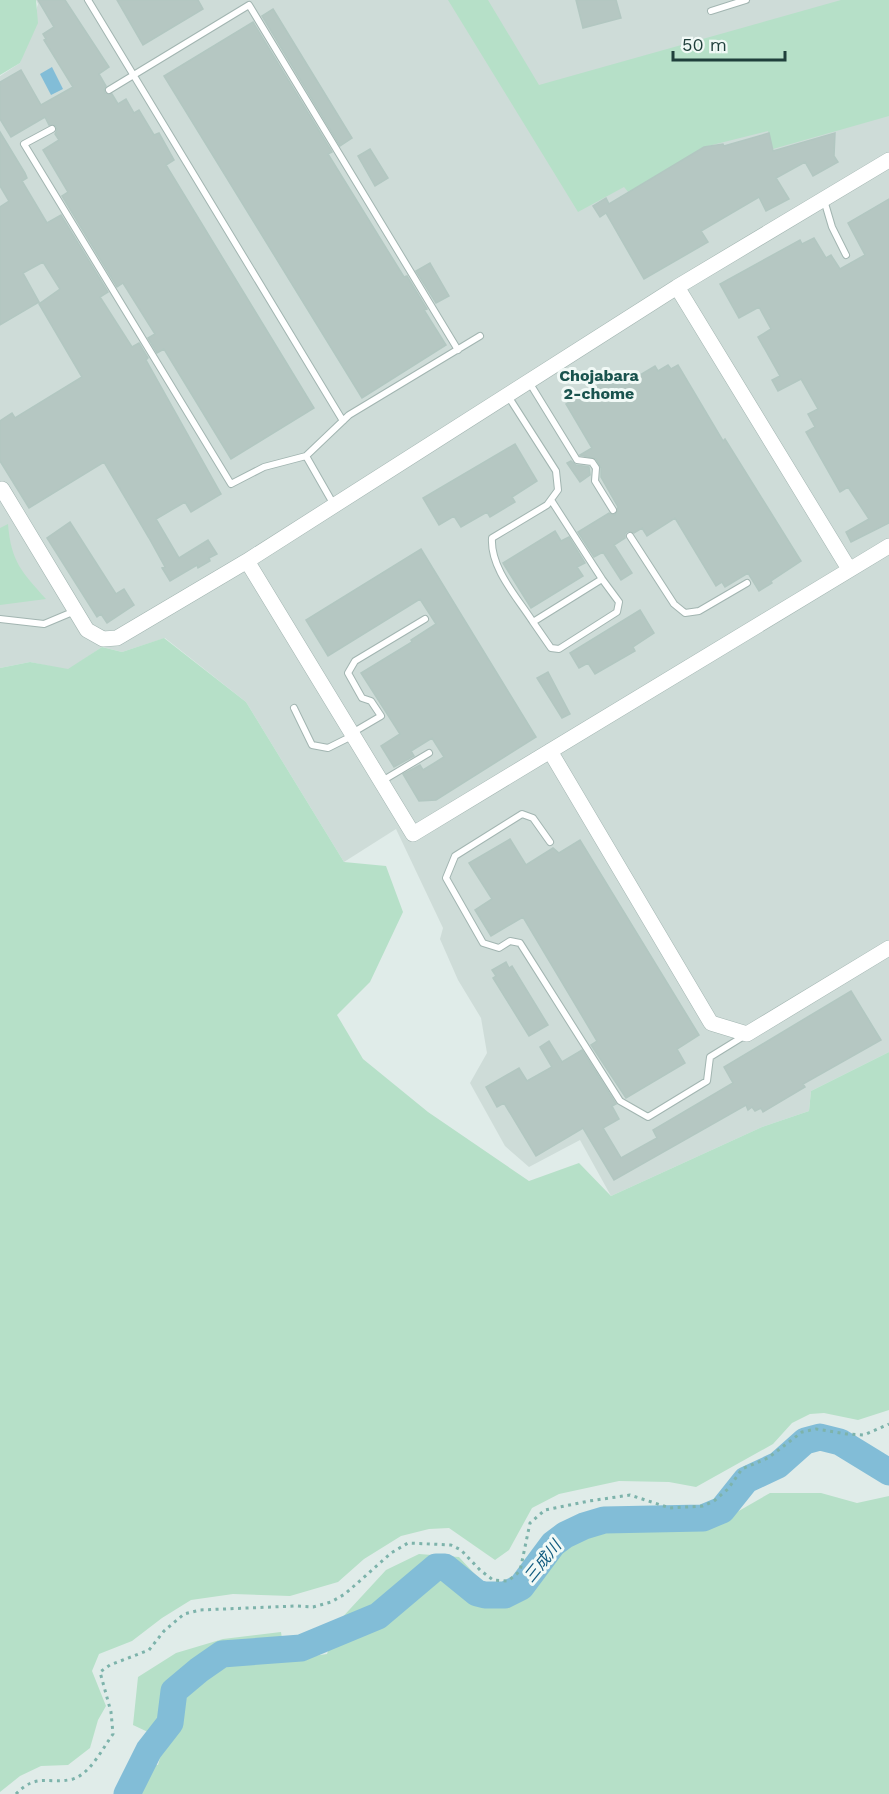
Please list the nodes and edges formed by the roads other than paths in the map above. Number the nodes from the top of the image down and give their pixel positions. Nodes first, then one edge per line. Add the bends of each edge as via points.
1 (88, 0) edge
2 (746, 0) edge
3 (711, 11) dead end
4 (134, 75) junction
5 (109, 90) dead end
6 (52, 129) dead end
7 (889, 160) edge
8 (824, 199) junction
9 (846, 255) dead end
10 (677, 287) junction
11 (480, 336) dead end
12 (458, 350) junction
13 (529, 381) junction
14 (507, 395) junction
15 (343, 421) junction
16 (306, 456) junction
17 (2, 489) dead end
18 (551, 500) junction
19 (334, 505) junction
20 (613, 510) dead end
21 (630, 536) dead end
22 (888, 549) edge
23 (247, 561) junction
24 (849, 569) junction
25 (602, 579) junction
26 (747, 583) dead end
27 (76, 610) junction
28 (0, 619) edge
29 (424, 619) dead end
30 (533, 622) junction
31 (294, 708) dead end
32 (352, 734) junction
33 (550, 750) junction
34 (429, 753) dead end
35 (381, 782) junction
36 (550, 842) dead end
37 (889, 948) edge
38 (747, 1034) junction

1 - 4 lane
2 - 3 lane
4 - 5 lane
4 - 12 lane via 249,5
4 - 15 lane
6 - 16 lane via 24,144 231,484 264,467
7 - 8 street
8 - 9 lane
8 - 10 street
10 - 13 street
10 - 24 street
11 - 12 lane
12 - 15 lane
13 - 14 street
13 - 20 lane via 577,460 592,462 596,468 595,481
14 - 18 lane via 556,471 558,490
14 - 19 street
15 - 16 lane
16 - 19 lane
17 - 27 street
18 - 25 lane
18 - 30 lane via 492,538 497,566
19 - 23 street
21 - 26 lane via 674,604 685,613 699,611
22 - 24 street
23 - 27 street via 117,638 103,639 87,630
23 - 32 street
24 - 33 street
25 - 30 lane
25 - 30 lane via 619,602 617,612 559,649 551,648
27 - 28 lane via 44,624
29 - 32 lane via 355,661 348,673 362,698 371,701 381,716
31 - 32 lane via 312,745 328,748
32 - 35 street
33 - 35 street via 413,834
33 - 38 street via 711,1023
34 - 35 lane
36 - 38 lane via 533,818 522,814 454,856 446,878 483,943 499,948 510,941 520,943 620,1101 648,1117 707,1081 710,1057
37 - 38 street

